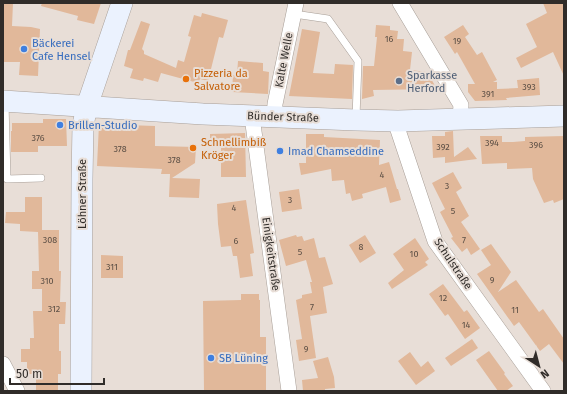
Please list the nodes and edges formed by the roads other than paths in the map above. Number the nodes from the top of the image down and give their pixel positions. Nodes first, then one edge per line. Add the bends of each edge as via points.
1 (122, 3) edge
2 (400, 3) edge
3 (294, 9) edge
4 (4, 101) edge
5 (87, 106) junction
6 (253, 116) junction
7 (564, 116) edge
8 (274, 117) junction
9 (460, 119) junction
10 (356, 120) junction
11 (398, 121) junction
12 (41, 178) dead end
13 (3, 364) edge
14 (17, 391) edge
15 (81, 391) edge
16 (290, 391) edge
17 (543, 391) edge

1 - 5 main road, Löhner Straße
2 - 9 street via 461,105
3 - 8 street, Kalte Welle
3 - 10 lane via 328,19 358,61
4 - 5 main road, Bünder Straße
4 - 12 lane via 6,179
5 - 6 main road, Bünder Straße
5 - 15 main road, Löhner Straße via 83,129
6 - 8 main road, Bünder Straße
6 - 16 street, Einigkeitstraße
7 - 9 main road, Bünder Straße
8 - 10 main road, Bünder Straße
9 - 11 main road, Bünder Straße
10 - 11 main road, Bünder Straße
11 - 17 street, Schulstraße via 398,130 435,241
13 - 14 street

